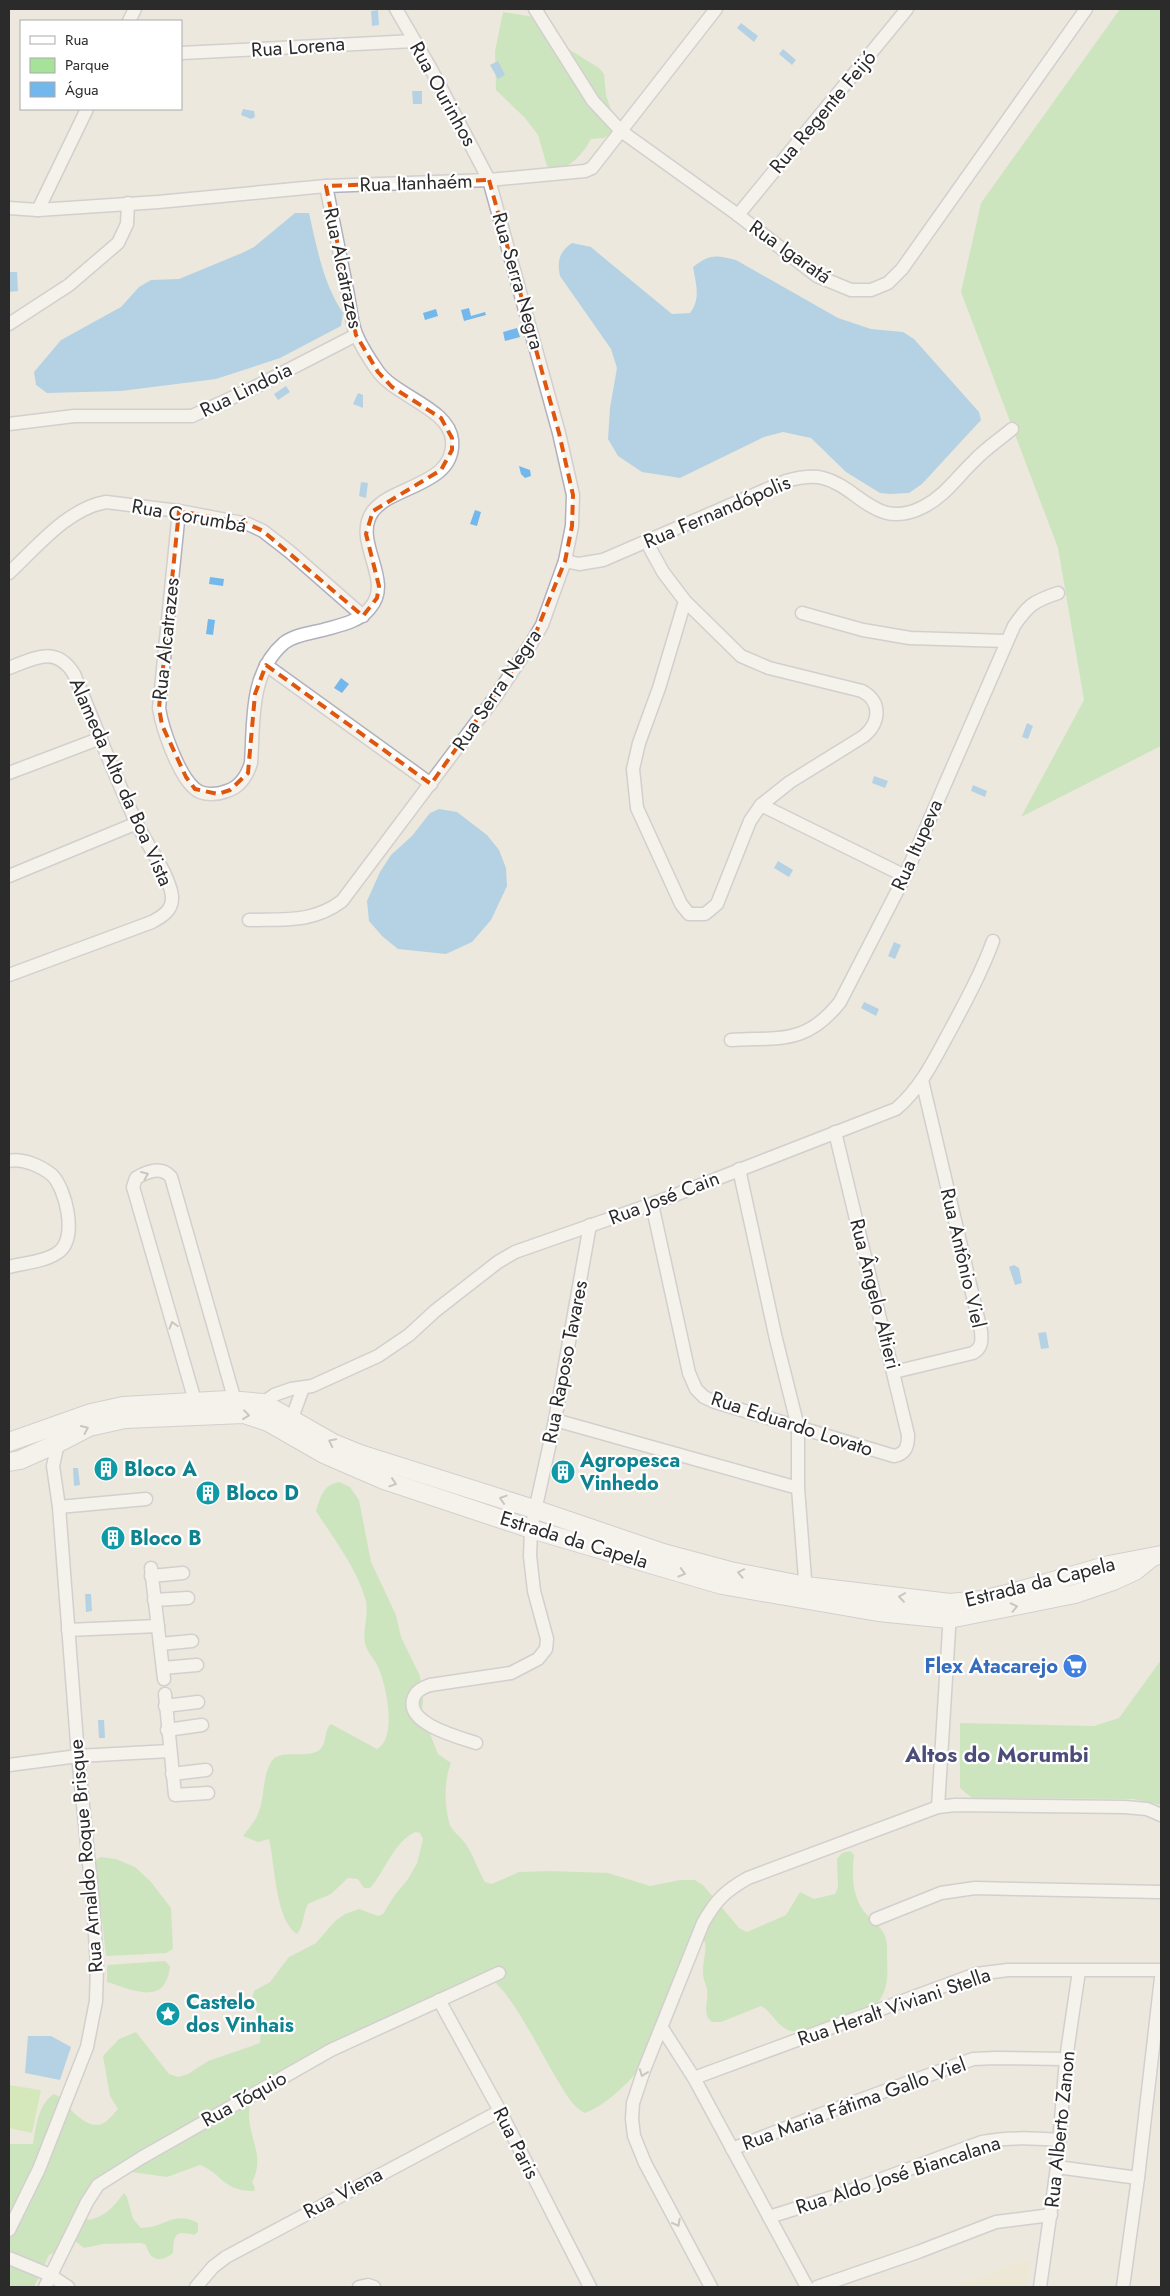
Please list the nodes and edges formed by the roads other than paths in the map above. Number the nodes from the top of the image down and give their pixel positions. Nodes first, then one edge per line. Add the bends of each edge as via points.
1 (396, 9) edge
2 (716, 9) edge
3 (907, 9) edge
4 (1086, 9) edge
5 (538, 10) edge
6 (414, 41) junction
7 (182, 53) edge
8 (87, 110) edge
9 (621, 131) junction
10 (489, 180) junction
11 (326, 186) junction
12 (128, 203) junction
13 (9, 208) edge
14 (38, 210) junction
15 (738, 215) junction
16 (9, 324) edge
17 (356, 335) junction
18 (9, 424) edge
19 (1012, 429) dead end
20 (179, 511) junction
21 (646, 541) junction
22 (565, 561) junction
23 (9, 573) edge
24 (1058, 593) dead end
25 (685, 601) junction
26 (802, 613) dead end
27 (363, 616) junction
28 (1006, 642) junction
29 (266, 665) junction
30 (9, 668) edge
31 (101, 738) junction
32 (9, 773) edge
33 (431, 784) junction
34 (761, 805) junction
35 (137, 823) junction
36 (9, 876) edge
37 (904, 876) junction
38 (249, 920) dead end
39 (993, 941) dead end
40 (9, 975) edge
41 (731, 1040) dead end
42 (922, 1080) junction
43 (835, 1132) junction
44 (9, 1161) edge
45 (739, 1169) junction
46 (652, 1204) junction
47 (590, 1225) junction
48 (9, 1267) edge
49 (894, 1372) junction
50 (303, 1388) junction
51 (288, 1390) junction
52 (195, 1401) junction
53 (235, 1401) junction
54 (263, 1403) junction
55 (289, 1416) junction
56 (555, 1420) junction
57 (798, 1427) junction
58 (31, 1435) junction
59 (55, 1435) junction
60 (9, 1442) edge
61 (37, 1452) junction
62 (901, 1454) joint
63 (9, 1462) edge
64 (52, 1466) junction
65 (798, 1488) junction
66 (146, 1499) dead end
67 (59, 1507) junction
68 (537, 1510) junction
69 (532, 1529) junction
70 (1156, 1557) edge
71 (183, 1573) dead end
72 (806, 1592) junction
73 (188, 1598) dead end
74 (154, 1600) junction
75 (950, 1611) junction
76 (158, 1626) junction
77 (68, 1630) junction
78 (192, 1641) dead end
79 (160, 1644) junction
80 (197, 1665) dead end
81 (198, 1702) dead end
82 (202, 1725) dead end
83 (167, 1730) junction
84 (476, 1743) dead end
85 (170, 1751) junction
86 (78, 1756) junction
87 (9, 1765) edge
88 (206, 1770) dead end
89 (172, 1774) junction
90 (208, 1793) dead end
91 (938, 1807) junction
92 (1161, 1815) edge
93 (1161, 1892) edge
94 (876, 1919) dead end
95 (1161, 1970) edge
96 (1079, 1971) junction
97 (499, 1973) dead end
98 (1161, 1978) edge
99 (439, 2000) junction
100 (662, 2028) junction
101 (1066, 2059) junction
102 (694, 2078) junction
103 (500, 2111) junction
104 (1059, 2140) junction
105 (732, 2149) junction
106 (1057, 2167) junction
107 (1138, 2178) junction
108 (1051, 2215) junction
109 (769, 2217) junction
110 (9, 2230) edge
111 (9, 2258) edge
112 (50, 2275) junction
113 (45, 2287) edge
114 (68, 2287) edge
115 (196, 2287) edge
116 (359, 2287) edge
117 (374, 2287) edge
118 (590, 2287) edge
119 (711, 2287) edge
120 (807, 2287) edge
121 (817, 2287) edge
122 (1040, 2287) edge
123 (1123, 2287) edge

1 - 6 street, Rua Ourinhos
2 - 9 street, Rua Itanhaém
3 - 15 street, Rua Regente Feijó
4 - 15 street, Rua Igaratá via 902,269 888,283 871,290 851,290 834,284 817,276
5 - 9 street, Rua Igaratá via 593,101
6 - 7 street, Rua Lorena
6 - 10 street, Rua Ourinhos
8 - 14 street
9 - 10 street, Rua Itanhaém via 592,168 586,171
9 - 15 street, Rua Igaratá
10 - 11 street, Rua Itanhaém
10 - 22 street, Rua Serra Negra via 540,359 573,495 572,526
11 - 12 street, Rua Itanhaém
11 - 17 street, Rua Alcatrazes
12 - 14 street, Rua Itanhaém
12 - 16 street via 127,224 118,243 69,285
13 - 14 street, Rua Itanhaém
17 - 18 street, Rua Lindoia via 192,416 74,416
17 - 27 street, Rua Alcatrazes via 378,372 392,387 441,418 452,438 452,450 441,470 373,511 366,534 379,586 377,598
19 - 21 street, Rua Fernandópolis via 974,460 942,496 907,513 870,507 841,486 823,478 802,477
20 - 23 street, Rua Corumbá via 106,502 94,504 78,511
20 - 27 street, Rua Corumbá via 248,524 263,531
20 - 29 street, Rua Alcatrazes via 159,708 162,725 195,790 218,794 230,790 248,773 255,694
21 - 22 street, Rua Fernandópolis via 603,560 579,564
21 - 25 street via 663,572
22 - 33 street, Rua Serra Negra via 532,642
24 - 28 street, Rua Itupeva via 1036,600 1026,608
25 - 34 street via 741,656 769,668 862,691 875,702 877,713 872,730 790,782
25 - 34 street via 633,769 637,808 673,888 689,914 705,914 717,904 750,821
26 - 28 street via 863,630 910,638
27 - 29 street, Rua Alcatrazes via 298,636 285,643
28 - 37 street, Rua Itupeva
29 - 33 street
30 - 31 street, Alameda Alto da Boa Vista via 43,656 56,656 63,660 74,674
31 - 32 street
31 - 35 street, Alameda Alto da Boa Vista
33 - 38 street, Rua Serra Negra via 342,901 328,912 312,918
34 - 37 street
35 - 36 street
35 - 40 street, Alameda Alto da Boa Vista via 168,882 172,905 168,911 152,922
37 - 41 street, Rua Itupeva via 840,1002 827,1018 813,1029 792,1037
39 - 42 street, Rua José Cain via 984,966
42 - 43 street, Rua José Cain via 896,1109
42 - 49 street, Rua Antônio Viel via 982,1343 973,1353
43 - 45 street, Rua José Cain
43 - 49 street, Rua Ângelo Altieri
44 - 48 street via 27,1162 52,1176 64,1199 70,1227 68,1241 57,1253
45 - 46 street, Rua José Cain
45 - 57 street
46 - 47 street, Rua José Cain
46 - 57 street, Rua Eduardo Lovato via 676,1320 689,1374 696,1389 715,1402
47 - 50 street, Rua José Cain via 515,1252 491,1267 409,1335 378,1356
47 - 56 street, Rua Raposo Tavares
49 - 62 street, Rua Ângelo Altieri via 908,1434 908,1444
50 - 51 street, Rua José Cain
50 - 55 street
51 - 54 street, Rua José Cain
51 - 55 street via 291,1397
52 - 53 main road, Estrada da Capela
52 -> 53 street via 133,1187 136,1178 158,1170 172,1178
52 - 59 main road, Estrada da Capela via 123,1406 91,1413
53 - 54 main road, Estrada da Capela
54 - 55 main road, Estrada da Capela
59 -> 55 main road, Estrada da Capela via 125,1419 156,1416
68 -> 55 main road, Estrada da Capela via 360,1454 333,1443
55 -> 69 main road, Estrada da Capela via 324,1454 384,1480
56 - 65 street
56 - 68 street, Rua Raposo Tavares
57 - 62 street, Rua Eduardo Lovato via 894,1456
57 - 65 street
58 - 59 main road, Estrada da Capela
58 - 60 main road, Estrada da Capela
58 - 61 street
59 - 61 main road, Estrada da Capela
59 - 64 street, Rua Arnaldo Roque Brisque
61 - 63 main road, Estrada da Capela
61 - 64 street
64 - 67 street, Rua Arnaldo Roque Brisque
65 - 72 street
66 - 67 street
67 - 77 street, Rua Arnaldo Roque Brisque
68 - 69 street, Rua Raposo Tavares
72 -> 68 main road, Estrada da Capela via 662,1553
69 -> 72 main road, Estrada da Capela via 722,1585
69 - 84 street, Rua Raposo Tavares via 530,1556 534,1591 548,1639 546,1649 538,1659 511,1674 430,1685 414,1696 413,1712 425,1723
70 - 75 main road, Estrada da Capela via 1132,1559
71 - 74 street via 151,1572
72 - 75 main road, Estrada da Capela
73 - 74 street
74 - 76 street
75 - 91 street
76 - 77 street
76 - 79 street
77 - 86 street, Rua Arnaldo Roque Brisque
78 - 79 street
79 - 80 street via 163,1673
81 - 83 street via 165,1700
82 - 83 street
83 - 85 street
85 - 86 street
85 - 89 street
86 - 87 street
86 - 110 street, Rua Arnaldo Roque Brisque via 98,1966 96,2001 87,2046 39,2169
88 - 89 street
89 - 90 street via 175,1795
91 - 92 street via 1125,1807 1147,1809
91 - 100 street via 729,1888 715,1902 703,1923
93 - 94 street via 952,1890
95 - 96 street, Rua Heralt Viviani Stella
96 - 101 street, Rua Alberto Zanon
96 - 102 street, Rua Heralt Viviani Stella via 1008,1970 976,1974
97 - 99 street, Rua Tóquio
98 - 107 street
99 - 103 street, Rua Paris
99 - 112 street, Rua Tóquio via 331,2050 141,2158 98,2186
100 - 102 street
100 -> 119 street via 633,2103 634,2136
101 - 104 street, Rua Alberto Zanon
101 - 105 street, Rua Maria Fátima Gallo Viel via 973,2059
102 - 105 street
103 - 115 street, Rua Viena via 226,2257 213,2266
103 - 118 street, Rua Paris
104 - 106 street, Rua Alberto Zanon
104 - 109 street, Rua Aldo José Biancalana via 1026,2137 982,2142
105 - 109 street
106 - 107 street
106 - 108 street, Rua Alberto Zanon
107 - 123 street
108 - 121 street via 996,2222
108 - 122 street, Rua Alberto Zanon
109 - 120 street
111 - 112 street
112 - 113 street, Rua Tóquio
112 - 114 street
116 - 117 street

